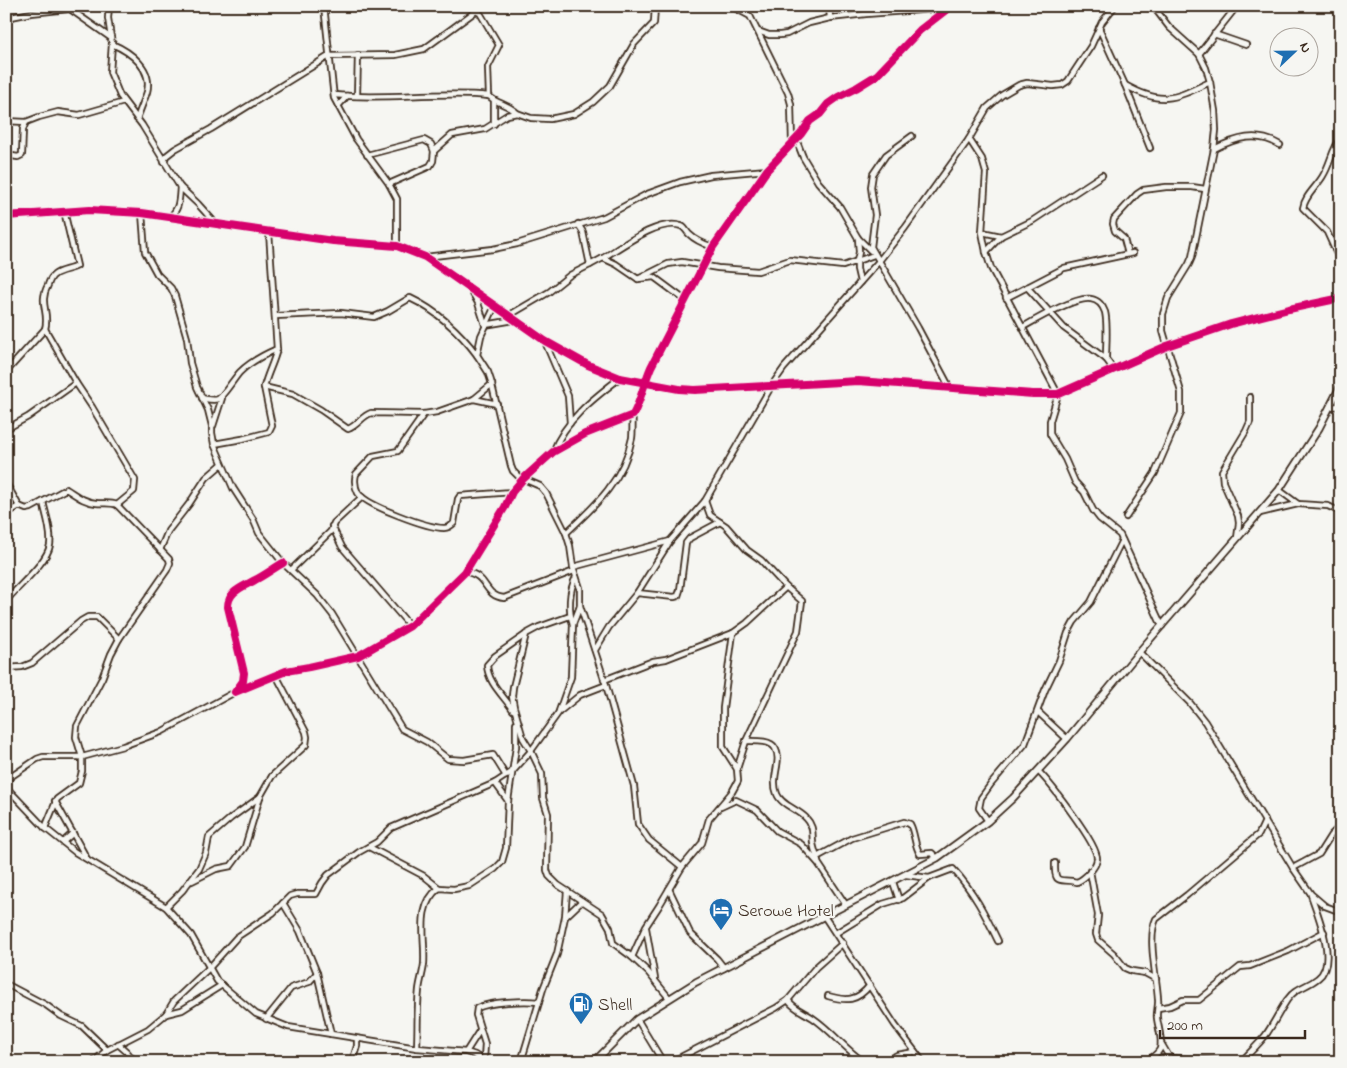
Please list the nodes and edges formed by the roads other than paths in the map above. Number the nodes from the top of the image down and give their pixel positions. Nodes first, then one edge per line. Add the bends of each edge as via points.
1 (104, 6) edge
2 (324, 6) edge
3 (656, 6) edge
4 (731, 6) edge
5 (829, 6) edge
6 (1115, 6) edge
7 (1153, 6) edge
8 (1237, 6) edge
9 (68, 7) edge
10 (949, 7) edge
11 (108, 9) edge
12 (6, 18) edge
13 (830, 18) junction
14 (1098, 28) junction
15 (758, 31) junction
16 (1214, 34) junction
17 (112, 41) junction
18 (1246, 45) dead end
19 (1199, 54) junction
20 (358, 55) junction
21 (330, 56) junction
22 (1210, 82) junction
23 (1126, 85) junction
24 (334, 95) junction
25 (347, 96) junction
26 (357, 96) junction
27 (489, 96) junction
28 (494, 101) junction
29 (124, 102) junction
30 (338, 106) junction
31 (517, 113) junction
32 (137, 118) junction
33 (6, 121) edge
34 (26, 122) junction
35 (494, 124) junction
36 (912, 136) dead end
37 (1341, 138) edge
38 (796, 139) junction
39 (969, 139) junction
40 (792, 144) junction
41 (1280, 145) dead end
42 (1150, 148) dead end
43 (1214, 149) junction
44 (434, 151) junction
45 (6, 155) edge
46 (367, 155) junction
47 (164, 162) junction
48 (767, 170) junction
49 (1102, 175) dead end
50 (388, 184) junction
51 (180, 187) junction
52 (1205, 189) junction
53 (64, 211) junction
54 (142, 214) junction
55 (6, 216) edge
56 (169, 216) junction
57 (216, 224) junction
58 (578, 224) junction
59 (269, 232) junction
60 (982, 232) junction
61 (1001, 236) junction
62 (858, 238) junction
63 (396, 246) junction
64 (713, 247) junction
65 (986, 252) junction
66 (873, 254) junction
67 (426, 256) junction
68 (603, 258) junction
69 (857, 261) junction
70 (879, 261) junction
71 (1341, 263) edge
72 (590, 265) junction
73 (702, 266) junction
74 (638, 279) junction
75 (860, 282) junction
76 (1027, 288) junction
77 (472, 290) junction
78 (1006, 298) junction
79 (1341, 298) edge
80 (685, 300) junction
81 (495, 306) junction
82 (1049, 313) junction
83 (274, 316) junction
84 (508, 316) junction
85 (514, 320) junction
86 (485, 325) junction
87 (1023, 326) junction
88 (45, 329) junction
89 (545, 341) junction
90 (1167, 346) junction
91 (277, 349) junction
92 (477, 354) junction
93 (1106, 359) junction
94 (1114, 370) junction
95 (6, 372) edge
96 (620, 378) junction
97 (644, 382) junction
98 (76, 383) junction
99 (492, 384) junction
100 (772, 385) junction
101 (1341, 385) edge
102 (264, 387) junction
103 (950, 388) junction
104 (1058, 394) junction
105 (222, 396) junction
106 (1250, 397) dead end
107 (202, 398) junction
108 (474, 399) junction
109 (497, 404) junction
110 (1341, 406) edge
111 (1330, 407) junction
112 (424, 414) junction
113 (632, 415) junction
114 (570, 423) junction
115 (212, 426) junction
116 (6, 429) edge
117 (214, 444) junction
118 (553, 452) junction
119 (222, 464) junction
120 (523, 479) junction
121 (6, 483) edge
122 (1279, 490) junction
123 (512, 492) junction
124 (362, 497) junction
125 (705, 501) junction
126 (43, 502) junction
127 (1298, 504) junction
128 (117, 505) junction
129 (19, 506) junction
130 (1341, 512) edge
131 (1260, 513) junction
132 (6, 514) edge
133 (1126, 517) dead end
134 (720, 522) junction
135 (332, 526) junction
136 (566, 533) junction
137 (1237, 538) junction
138 (1122, 540) junction
139 (670, 541) junction
140 (160, 550) junction
141 (283, 562) junction
142 (573, 569) junction
143 (291, 570) junction
144 (465, 572) junction
145 (576, 577) junction
146 (786, 586) junction
147 (636, 593) junction
148 (6, 601) edge
149 (580, 606) junction
150 (570, 616) junction
151 (573, 624) junction
152 (410, 626) junction
153 (1162, 627) junction
154 (733, 633) junction
155 (526, 634) junction
156 (119, 639) junction
157 (594, 650) junction
158 (1139, 652) junction
159 (358, 656) junction
160 (6, 668) edge
161 (276, 675) junction
162 (605, 683) junction
163 (235, 692) junction
164 (559, 712) junction
165 (1038, 712) junction
166 (515, 713) junction
167 (517, 719) junction
168 (1067, 739) junction
169 (746, 741) junction
170 (531, 751) junction
171 (82, 757) junction
172 (737, 769) junction
173 (513, 771) junction
174 (1038, 771) junction
175 (506, 776) junction
176 (6, 780) edge
177 (495, 783) junction
178 (735, 786) junction
179 (6, 787) edge
180 (260, 797) junction
181 (736, 800) junction
182 (55, 801) junction
183 (508, 801) junction
184 (720, 807) junction
185 (988, 821) junction
186 (1265, 821) junction
187 (1341, 825) edge
188 (45, 828) junction
189 (74, 833) junction
190 (63, 842) junction
191 (369, 847) junction
192 (817, 857) junction
193 (86, 858) junction
194 (937, 858) junction
195 (1055, 862) dead end
196 (818, 863) junction
197 (682, 867) junction
198 (1293, 868) junction
199 (1090, 871) junction
200 (906, 875) junction
201 (929, 878) junction
202 (190, 882) junction
203 (893, 882) junction
204 (440, 888) junction
205 (669, 889) junction
206 (567, 891) junction
207 (1311, 894) junction
208 (900, 900) junction
209 (582, 901) junction
210 (283, 903) junction
211 (846, 905) junction
212 (166, 907) junction
213 (1341, 912) edge
214 (824, 916) junction
215 (565, 917) junction
216 (646, 926) junction
217 (1324, 932) junction
218 (836, 933) junction
219 (998, 941) dead end
220 (843, 944) junction
221 (632, 957) junction
222 (210, 967) junction
223 (724, 968) junction
224 (317, 973) junction
225 (1156, 980) junction
226 (656, 981) junction
227 (6, 984) edge
228 (222, 985) junction
229 (870, 985) junction
230 (828, 996) dead end
231 (669, 998) junction
232 (788, 1000) junction
233 (539, 1002) junction
234 (1158, 1008) junction
235 (166, 1014) junction
236 (266, 1019) junction
237 (638, 1019) junction
238 (480, 1030) junction
239 (331, 1034) junction
240 (357, 1039) junction
241 (1161, 1043) junction
242 (118, 1044) junction
243 (417, 1048) junction
244 (107, 1050) junction
245 (466, 1052) junction
246 (915, 1052) junction
247 (485, 1060) edge
248 (1171, 1060) edge
249 (93, 1062) edge
250 (135, 1062) edge
251 (352, 1062) edge
252 (521, 1062) edge
253 (594, 1062) edge
254 (663, 1062) edge
255 (670, 1062) edge
256 (864, 1062) edge
257 (883, 1062) edge
258 (923, 1062) edge
259 (1146, 1062) edge
260 (1240, 1062) edge

1 - 11 street
2 - 21 street
3 - 31 street via 654,23 634,44 610,86 593,102 574,114 550,119
4 - 15 street via 750,16
5 - 13 street
6 - 14 street
7 - 19 street via 1169,27
8 - 16 street
9 - 12 street
9 - 17 street
10 - 13 street
10 - 38 street via 920,30 889,64 828,104
11 - 17 street
13 - 15 street via 783,35
14 - 23 street
14 - 39 street via 1091,46 1068,81 1053,86 1023,84 1010,90 987,108
15 - 40 street via 791,104
16 - 18 street
16 - 19 street
17 - 29 street via 110,72
17 - 32 street via 136,60 148,78 148,90
19 - 22 street
20 - 21 street
20 - 26 street
20 - 27 street via 395,55 424,49 472,13 480,12 500,45 488,67
21 - 24 street
21 - 47 street via 175,148
22 - 23 street via 1163,99 1153,98
22 - 43 street via 1215,112
23 - 42 street
24 - 25 street
24 - 30 street
25 - 26 street
25 - 30 street
26 - 27 street
27 - 28 street
28 - 31 street
28 - 35 street
29 - 32 street
29 - 34 street via 80,115 58,112
30 - 46 street
31 - 35 street
32 - 47 street
33 - 34 street
34 - 45 street via 22,155
35 - 44 street via 485,129 452,135
36 - 66 street via 886,154 873,174
37 - 71 street via 1324,174 1302,208 1327,232
38 - 40 street
38 - 62 street via 818,182 844,211
39 - 60 street via 982,159 986,173
39 - 70 street
40 - 48 street
41 - 43 street via 1272,140 1243,137
43 - 52 street
44 - 46 street via 424,140
44 - 50 street via 430,166
46 - 50 street
47 - 51 street
48 - 58 street via 711,175 680,182 647,194 604,217
48 - 64 street
49 - 61 street via 1032,221
50 - 63 street via 398,202
51 - 56 street via 177,210
51 - 57 street
52 - 76 street via 1166,187 1143,190 1114,219 1114,231 1124,239 1130,253 1064,268
52 - 90 street via 1189,264 1165,306 1163,331
53 - 54 street
53 - 55 street
53 - 88 street via 78,264 56,274 47,286 43,302 47,320
54 - 56 street
54 - 107 street via 145,252 154,270 175,296 187,338 190,364
56 - 57 street
57 - 59 street
58 - 67 street via 517,244
58 - 72 street via 583,232
59 - 63 street
59 - 83 street
60 - 61 street
60 - 65 street
61 - 65 street
62 - 66 street
62 - 69 street
63 - 67 street
64 - 68 street via 675,225 650,230
64 - 73 street
65 - 78 street
66 - 69 street
66 - 70 street
67 - 77 street
68 - 72 street
68 - 74 street
69 - 73 street via 843,266 790,260 758,271
69 - 75 street
70 - 75 street
70 - 103 street
72 - 84 street
73 - 74 street via 682,262 668,264
73 - 80 street
74 - 80 street via 654,276
75 - 100 street via 795,354
76 - 78 street
76 - 82 street
77 - 81 street
77 - 86 street
78 - 87 street
79 - 90 street via 1257,317
80 - 97 street
81 - 84 street
81 - 86 street
82 - 87 street
82 - 93 street
82 - 93 street via 1084,299 1096,300 1105,313
83 - 91 street
83 - 92 street via 382,315 410,298 445,322
84 - 85 street
85 - 86 street
85 - 89 street
86 - 92 street
87 - 104 street
88 - 95 street
88 - 98 street
89 - 96 street
89 - 114 street via 568,396
90 - 94 street
90 - 133 street via 1181,392 1181,413 1155,473
91 - 102 street
91 - 105 street via 241,371
92 - 99 street
93 - 94 street
94 - 104 street
96 - 97 street
96 - 114 street
97 - 100 street via 695,390
97 - 113 street via 640,402
98 - 116 street
98 - 128 street via 135,480 134,491
99 - 108 street
99 - 109 street
100 - 103 street via 858,381
100 - 125 street
101 - 111 main road
102 - 112 street via 293,394 345,429 371,413
102 - 117 street via 272,426 269,432
103 - 104 street
104 - 138 street via 1050,421 1050,434 1093,510
105 - 107 street via 213,400
105 - 115 street
106 - 137 street via 1250,422 1222,471 1238,516
107 - 115 street
108 - 109 street
108 - 112 street
109 - 120 street via 513,471
110 - 111 street
111 - 122 main road
112 - 124 street via 398,451 373,456 356,474 355,486
113 - 118 street via 585,434
113 - 136 street via 632,438 617,478 597,504
114 - 118 street
115 - 117 street
117 - 119 street
118 - 120 street
119 - 140 street via 206,478 168,531
119 - 141 street via 259,533
120 - 123 street
120 - 136 street via 540,486 546,493
121 - 129 street
122 - 127 street
122 - 131 main road
123 - 124 street via 460,496 454,523 443,528 386,510
123 - 144 street
124 - 135 street
125 - 134 street via 710,514
125 - 139 street
126 - 128 street via 66,488 81,499
126 - 129 street via 26,509
126 - 148 street via 50,544 47,554
127 - 130 street via 1328,506
127 - 131 street
128 - 140 street
129 - 132 street
131 - 137 main road
134 - 146 street
134 - 147 street via 686,543 678,596
135 - 143 street
135 - 152 street via 342,547
136 - 142 street
137 - 153 main road
138 - 153 street
138 - 165 street via 1091,602 1074,622
139 - 142 street
139 - 147 street
140 - 156 street via 170,559 169,567
141 - 143 street
141 - 163 street via 240,587 229,601 244,673 243,681
142 - 144 street via 504,598 492,594 476,574
142 - 145 street
143 - 159 street via 325,604
144 - 152 street
145 - 149 street
145 - 150 street
146 - 154 street
146 - 169 street via 802,601 798,631
147 - 157 street
149 - 151 street
149 - 157 street
150 - 151 street
150 - 155 street
151 - 164 street via 571,677
152 - 159 street
153 - 158 main road
154 - 162 street via 666,660 653,661
154 - 172 street via 724,708 724,747
155 - 166 street via 513,687
155 - 166 street via 487,665 492,683
156 - 160 street via 97,617 88,617 32,663
156 - 171 street via 76,726
157 - 162 street
158 - 168 main road
158 - 186 street via 1205,722
159 - 161 street
159 - 175 street via 402,729 427,742 448,759 493,756
161 - 163 street
161 - 180 street via 306,732 307,740 306,745 272,776
162 - 164 street via 580,695
162 - 197 street via 636,795 638,824 649,840
163 - 171 street via 160,732
164 - 170 street
165 - 168 street
165 - 185 street via 1025,744 981,798 979,808
166 - 167 street
167 - 170 street
167 - 173 street
168 - 174 main road
169 - 172 street
169 - 192 street via 768,743 775,748 778,756 774,784 777,795 810,823
170 - 173 street
170 - 206 street via 542,774 543,798 548,814 547,870 551,879
171 - 176 street via 43,757
171 - 182 street via 79,782
172 - 178 street
173 - 175 street
173 - 183 street
174 - 185 main road
174 - 199 street via 1053,787 1092,844 1097,859
175 - 177 street
177 - 183 street
177 - 191 street via 396,825
178 - 181 street
178 - 184 street
179 - 188 street
180 - 202 street via 209,837 199,869
180 - 202 street via 246,847 231,866 216,869
181 - 184 street
181 - 196 street via 757,810 777,831 801,844
182 - 188 street
182 - 189 street
183 - 204 street via 506,848 502,862 469,886
184 - 197 street via 709,818 702,843
185 - 194 main road
186 - 198 street
186 - 225 street via 1256,836 1156,919 1152,930
187 - 198 street via 1319,854
188 - 190 street
189 - 190 street
189 - 193 street
190 - 193 street
191 - 204 street
191 - 210 street via 328,875 316,894 297,894
192 - 194 street via 852,838 904,822 912,827 920,854 932,853
192 - 196 street
193 - 212 street
194 - 200 main road
195 - 199 street via 1056,876 1061,881 1077,882
196 - 211 street
197 - 205 street
198 - 207 street
199 - 225 street via 1098,915 1098,940 1125,968 1145,973
200 - 201 street
200 - 203 main road
201 - 208 street
201 - 219 street via 953,869 981,905
202 - 212 street
203 - 208 street
203 - 211 main road
204 - 243 street via 430,898 423,921 424,963 419,989
205 - 216 street
205 - 223 street via 690,933
206 - 209 street
206 - 215 street
207 - 213 street via 1325,906
207 - 217 street
208 - 218 street via 881,905
209 - 215 street
209 - 221 street via 602,914 610,928 613,943
210 - 222 street via 237,937
210 - 224 street via 300,931
211 - 214 main road
212 - 222 street via 191,935
214 - 218 street
214 - 223 main road
215 - 233 street via 557,954
216 - 221 street
216 - 226 street
217 - 234 street via 1288,951 1240,967 1200,1000 1183,1000
217 - 260 street via 1325,973 1295,991 1264,1037
218 - 220 street
220 - 229 street
220 - 232 street via 816,966
221 - 226 street
222 - 228 street
222 - 235 street via 174,1001
223 - 231 main road
224 - 236 street via 309,982 291,988
224 - 239 street
225 - 234 street
226 - 231 street
227 - 244 street via 82,1026
228 - 235 street via 182,1010
228 - 236 street via 246,1007
229 - 230 street via 849,1000
229 - 246 street
231 - 237 main road
232 - 255 street
232 - 256 street
233 - 238 street via 479,1006 475,1012
233 - 252 street
234 - 241 street
235 - 242 street via 148,1029
236 - 239 street via 288,1027
237 - 253 main road
237 - 254 street
238 - 245 street
238 - 247 street via 485,1044
239 - 240 street
240 - 243 street
240 - 251 street
241 - 248 street
241 - 259 street via 1157,1054
242 - 244 street
242 - 250 street
243 - 245 street
244 - 249 street
245 - 247 street
246 - 257 street via 897,1055
246 - 258 street
248 - 260 street

